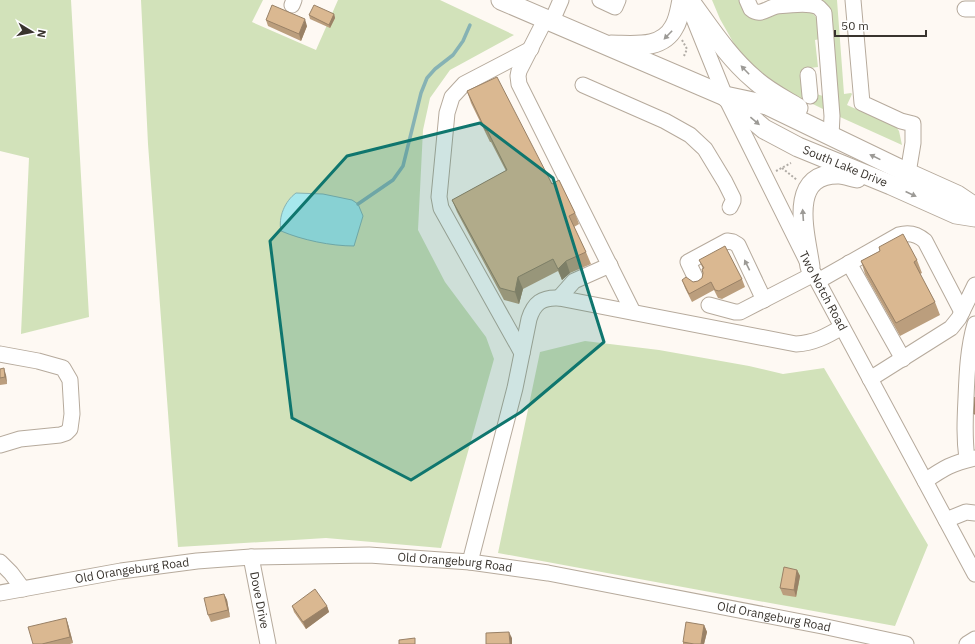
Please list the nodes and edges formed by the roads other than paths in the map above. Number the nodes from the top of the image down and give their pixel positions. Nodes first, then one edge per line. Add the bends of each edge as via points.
1 (501, 0) edge
2 (561, 0) edge
3 (600, 0) edge
4 (618, 0) edge
5 (682, 0) edge
6 (688, 0) edge
7 (747, 0) edge
8 (853, 0) edge
9 (548, 21) junction
10 (604, 45) junction
11 (531, 49) junction
12 (583, 84) dead end
13 (809, 86) dead end
14 (829, 86) junction
15 (725, 96) junction
16 (831, 136) junction
17 (908, 173) junction
18 (891, 185) junction
19 (730, 207) dead end
20 (975, 207) edge
21 (975, 217) edge
22 (849, 263) junction
23 (610, 265) junction
24 (814, 274) junction
25 (698, 281) edge
26 (975, 284) edge
27 (559, 298) junction
28 (764, 300) junction
29 (633, 312) junction
30 (962, 312) junction
31 (975, 324) edge
32 (702, 326) junction
33 (842, 327) junction
34 (522, 353) junction
35 (0, 354) edge
36 (903, 359) junction
37 (870, 379) junction
38 (971, 381) edge
39 (0, 445) edge
40 (971, 458) edge
41 (925, 481) junction
42 (975, 512) edge
43 (946, 520) junction
44 (251, 557) junction
45 (0, 562) edge
46 (470, 562) junction
47 (974, 574) edge
48 (22, 589) junction
49 (0, 593) edge
50 (975, 639) edge
51 (268, 644) edge
52 (906, 644) edge
53 (967, 644) edge

1 - 9 main road, South Lake Drive
2 - 9 street
3 - 4 street via 616,7
5 -> 10 main road via 675,26 661,41
6 - 15 street, Two Notch Road
16 -> 6 main road via 813,117 761,85 744,70
7 - 14 street via 751,9 758,13 778,6 807,4 822,10
8 - 17 street via 862,103 913,124
9 - 10 main road, South Lake Drive
9 - 11 street
10 - 15 main road, South Lake Drive
11 - 23 street via 519,71 518,84
11 - 34 street via 464,84 452,97 447,113 439,197 441,208
12 - 19 street via 690,135 705,149 723,177 733,198
13 - 14 street
14 - 16 street
15 - 16 main road, South Lake Drive via 767,105
15 -> 18 main road, South Lake Drive via 764,129 798,147
15 - 24 street, Two Notch Road
17 -> 16 main road, South Lake Drive
17 - 20 main road, South Lake Drive via 958,195
18 -> 21 main road, South Lake Drive via 956,214
24 -> 18 main road via 802,215 802,203 813,182 828,175 840,174
22 - 24 street
22 - 30 street via 899,235 916,235 925,242
22 - 36 street
23 - 27 street via 574,281
23 - 29 street
24 - 28 street
24 - 33 street, Two Notch Road
28 -> 25 street via 738,245 733,242 727,241 688,262
26 - 30 street
27 - 29 street
27 - 34 street via 540,301 532,310
28 - 32 street via 740,312 707,300
29 - 32 street
30 - 36 street via 950,328
31 - 38 street via 972,335
32 - 33 street via 796,344 820,339
33 - 37 street, Two Notch Road
34 - 46 street
35 - 39 street via 63,368 70,380 72,424 66,433 60,435 20,439
36 - 37 street
37 - 41 street, Two Notch Road
38 - 40 street via 964,440
40 - 41 street via 946,466
41 - 43 street, Two Notch Road
42 - 43 street via 966,512
43 - 47 street, Two Notch Road
44 - 46 street, Old Orangeburg Road via 369,555
44 - 48 street, Old Orangeburg Road via 121,571
44 - 51 street, Dove Drive
45 - 48 street
46 - 52 street, Old Orangeburg Road via 548,573
48 - 49 street, Old Orangeburg Road
50 - 53 street

